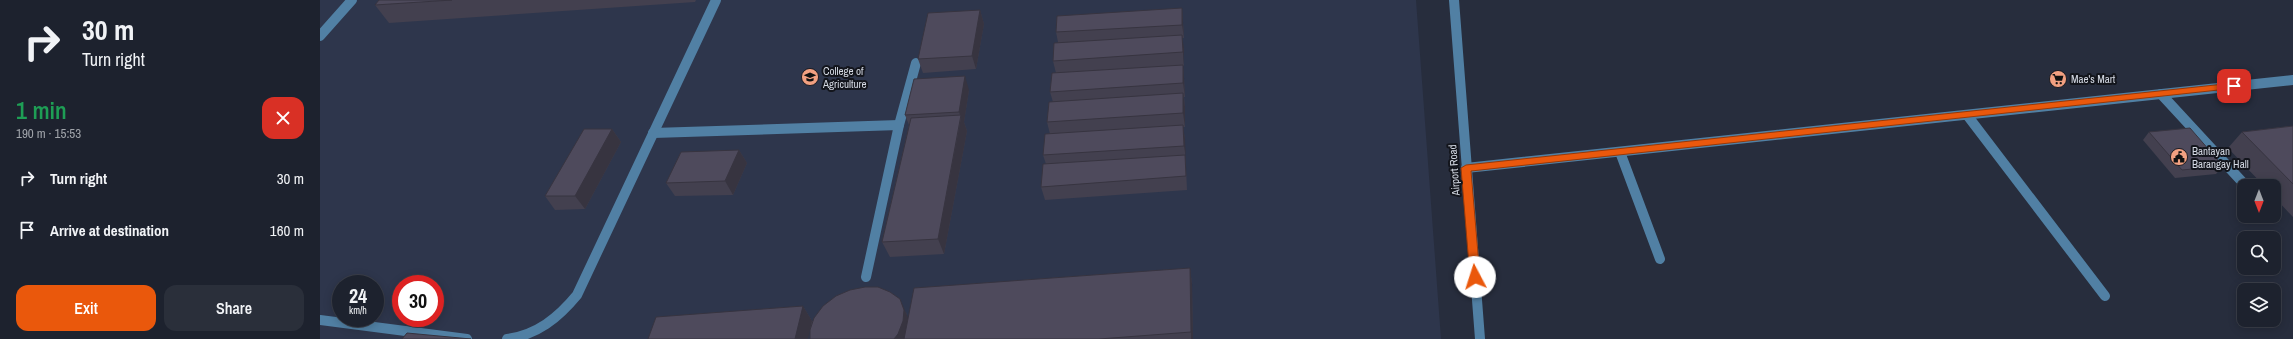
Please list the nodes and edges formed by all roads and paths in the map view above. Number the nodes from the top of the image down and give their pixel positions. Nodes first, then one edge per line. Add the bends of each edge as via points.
1 (352, 0) edge
2 (716, 0) edge
3 (1454, 0) edge
4 (320, 36) edge
5 (916, 64) dead end
6 (2293, 80) edge
7 (2161, 94) junction
8 (1967, 115) junction
9 (899, 125) junction
10 (653, 133) junction
11 (1620, 152) junction
12 (1466, 168) junction
13 (2240, 179) edge
14 (1660, 259) dead end
15 (866, 277) dead end
16 (2105, 296) dead end
17 (320, 320) edge
18 (467, 339) edge
19 (507, 339) edge
20 (1480, 339) edge

1 - 4 street
2 - 10 street
3 - 12 street, Airport Road
5 - 9 street
6 - 7 street
7 - 8 street
7 - 13 street
8 - 11 street
8 - 16 street
9 - 10 street
9 - 15 street
10 - 19 street via 576,295 563,313 535,332
11 - 12 street
11 - 14 street
12 - 20 street, Airport Road
17 - 18 street

